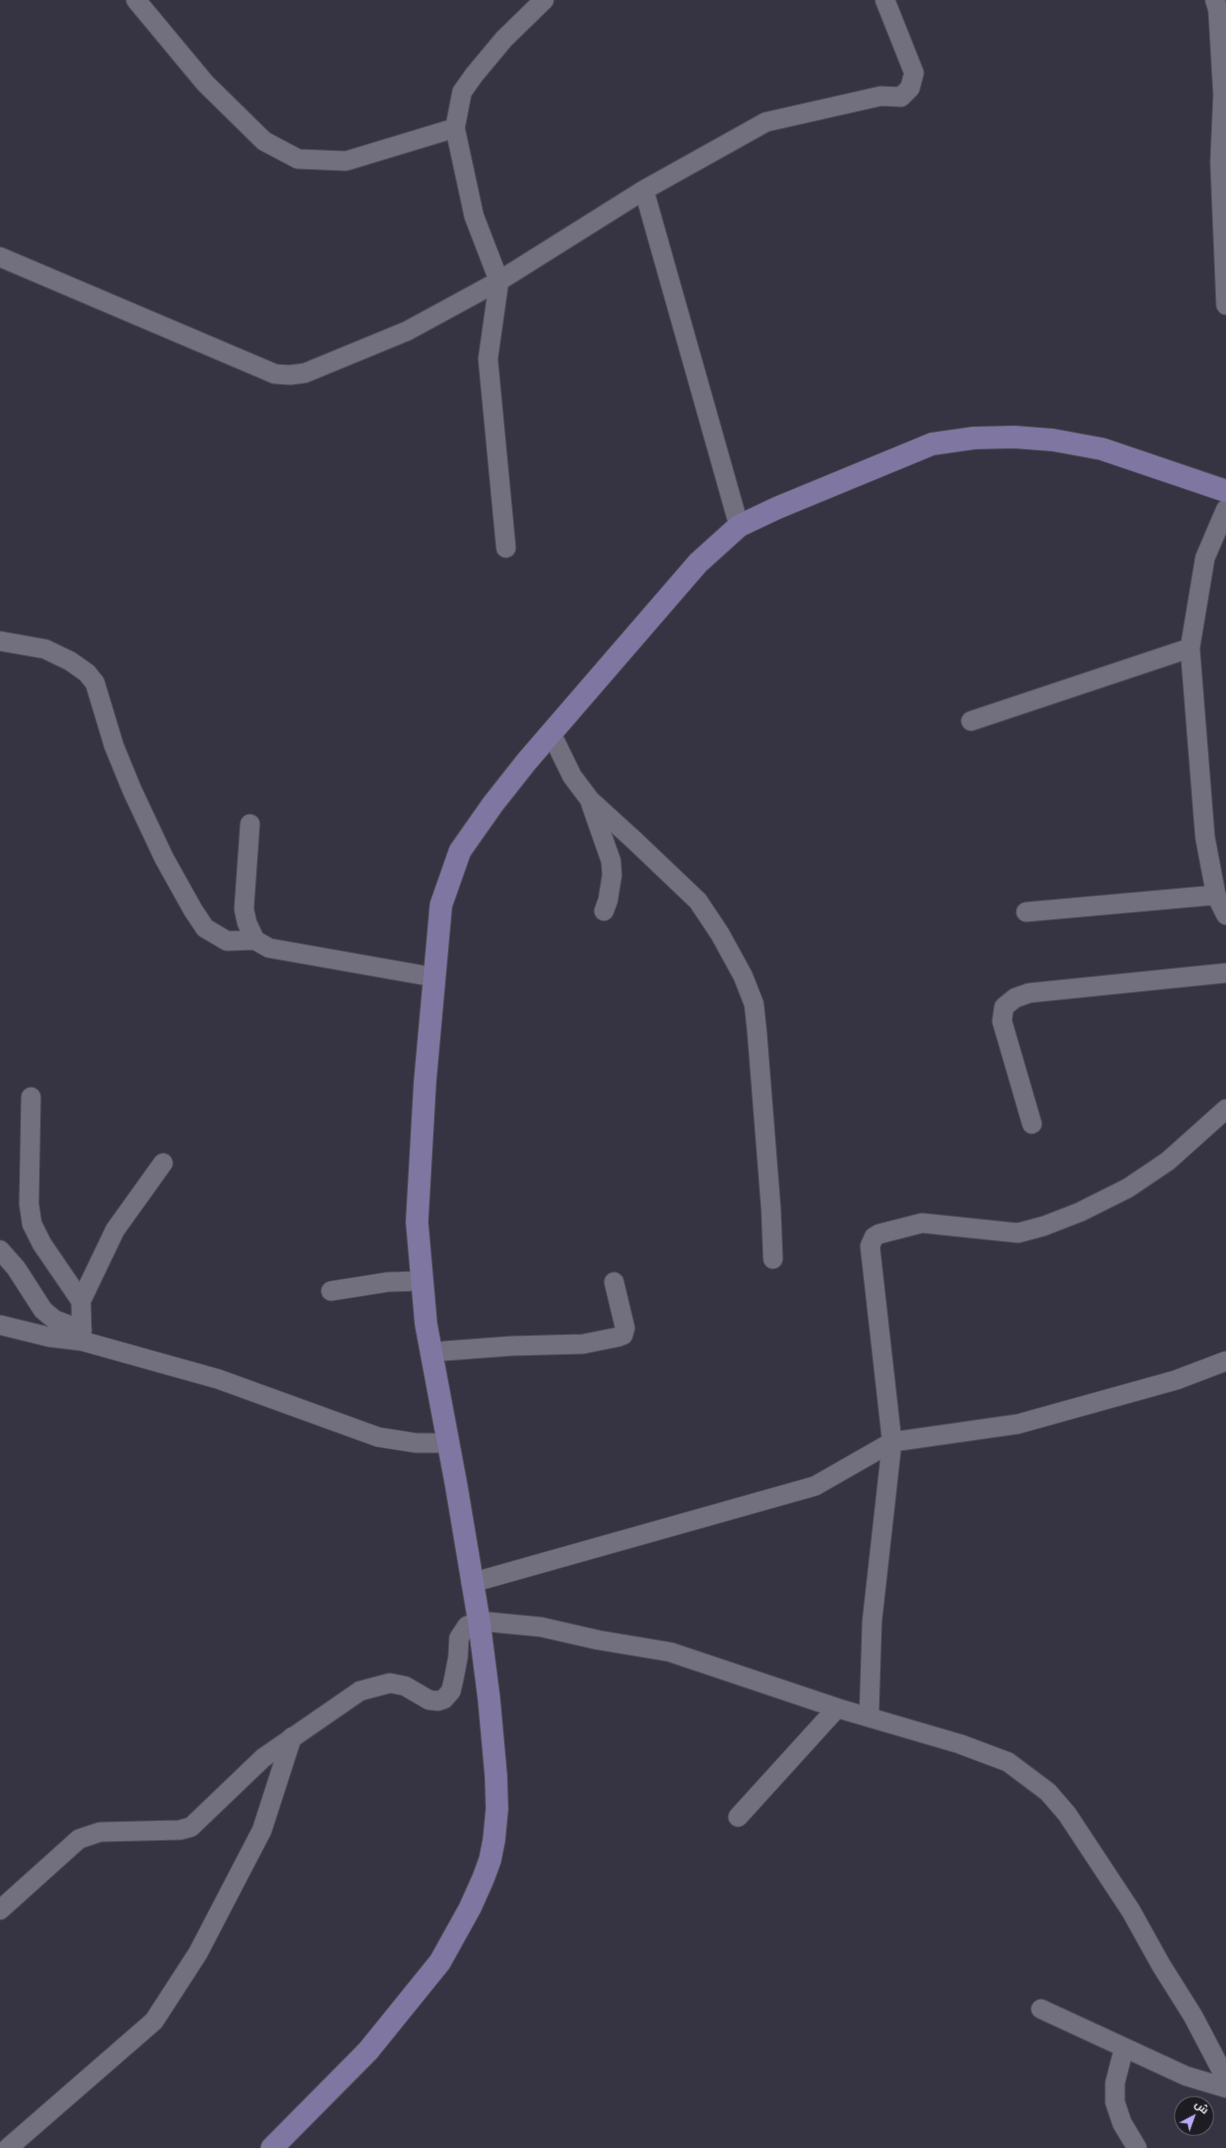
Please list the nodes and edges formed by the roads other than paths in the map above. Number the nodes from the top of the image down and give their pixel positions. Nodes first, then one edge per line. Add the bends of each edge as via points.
1 (136, 0) edge
2 (544, 0) edge
3 (885, 0) edge
4 (1215, 0) edge
5 (455, 128) junction
6 (644, 190) junction
7 (0, 257) edge
8 (499, 280) junction
9 (1226, 304) edge
10 (1226, 491) edge
11 (1226, 509) edge
12 (739, 526) junction
13 (506, 548) dead end
14 (0, 641) edge
15 (1190, 648) junction
16 (971, 721) dead end
17 (551, 733) junction
18 (590, 800) junction
19 (250, 824) dead end
20 (1216, 895) junction
21 (604, 911) dead end
22 (1026, 912) dead end
23 (1226, 915) edge
24 (255, 940) junction
25 (1226, 973) edge
26 (433, 977) junction
27 (31, 1097) dead end
28 (1226, 1109) edge
29 (1032, 1124) dead end
30 (163, 1163) dead end
31 (0, 1250) edge
32 (773, 1259) dead end
33 (421, 1281) junction
34 (614, 1282) dead end
35 (331, 1291) dead end
36 (81, 1301) junction
37 (0, 1325) edge
38 (82, 1335) junction
39 (431, 1352) junction
40 (1226, 1361) edge
41 (892, 1442) junction
42 (447, 1443) junction
43 (471, 1583) junction
44 (479, 1621) junction
45 (837, 1708) junction
46 (869, 1717) junction
47 (292, 1737) junction
48 (738, 1817) dead end
49 (0, 1910) edge
50 (1041, 2009) dead end
51 (1124, 2048) junction
52 (1226, 2079) edge
53 (1226, 2088) edge
54 (8, 2148) edge
55 (272, 2148) edge
56 (1137, 2148) edge

1 - 5 street via 205,84 264,141 298,159 346,161
2 - 5 street via 504,39 462,92
3 - 6 street via 914,73 910,88 900,96 881,96 766,122
4 - 9 street via 1218,10 1223,95 1220,162
5 - 8 street via 474,216
6 - 8 street
6 - 12 street
7 - 8 street via 275,374 290,375 305,372 407,331
8 - 13 street via 488,359
10 - 12 main road via 1102,448 1037,438 974,438 932,444
11 - 15 street via 1205,558
12 - 17 main road via 698,563
14 - 24 street via 45,649 87,673 95,683 114,746 132,790 164,858 193,910 205,928 227,940
15 - 16 street
15 - 20 street via 1205,838
17 - 18 street via 572,776
17 - 26 main road via 493,804 460,851 441,905
18 - 21 street via 611,861 612,876
18 - 32 street via 698,901 743,976 754,1004 757,1032
19 - 24 street via 244,909
20 - 22 street
20 - 23 street
24 - 26 street via 269,948
25 - 29 street via 1029,993 1015,998 1004,1007 1002,1021
26 - 33 main road via 419,1162 417,1222
27 - 36 street via 29,1204 32,1224 42,1244
28 - 41 street via 1168,1161 1128,1188 1080,1212 1044,1226 1018,1233 922,1223 874,1237 870,1246
30 - 36 street via 115,1230
31 - 38 street via 16,1268 43,1310
33 - 35 street via 388,1282
33 - 39 main road
34 - 39 street via 625,1328 623,1335 618,1337 583,1344
36 - 38 street
37 - 38 street via 49,1336
38 - 42 street via 218,1379 378,1437 416,1443
39 - 42 main road
40 - 41 street via 1176,1380 1018,1424
41 - 43 street via 815,1486
41 - 46 street via 872,1622
42 - 43 main road
43 - 44 main road
44 - 45 street via 541,1627 670,1652
44 - 47 street via 467,1626 459,1638 451,1691 444,1699 429,1700 405,1686 390,1683 360,1691
44 - 55 main road via 489,1699 497,1809 490,1860 483,1879 440,1962 412,1999 368,2051
45 - 46 street
45 - 48 street
46 - 52 street via 960,1744 1008,1762 1048,1792 1067,1814 1131,1911 1193,2016
47 - 49 street via 263,1758 191,1827 180,1830 100,1832 79,1839
47 - 54 street via 262,1830 198,1953 154,2021
50 - 51 street
51 - 53 street via 1186,2076
51 - 56 street via 1115,2083 1115,2102 1122,2123

